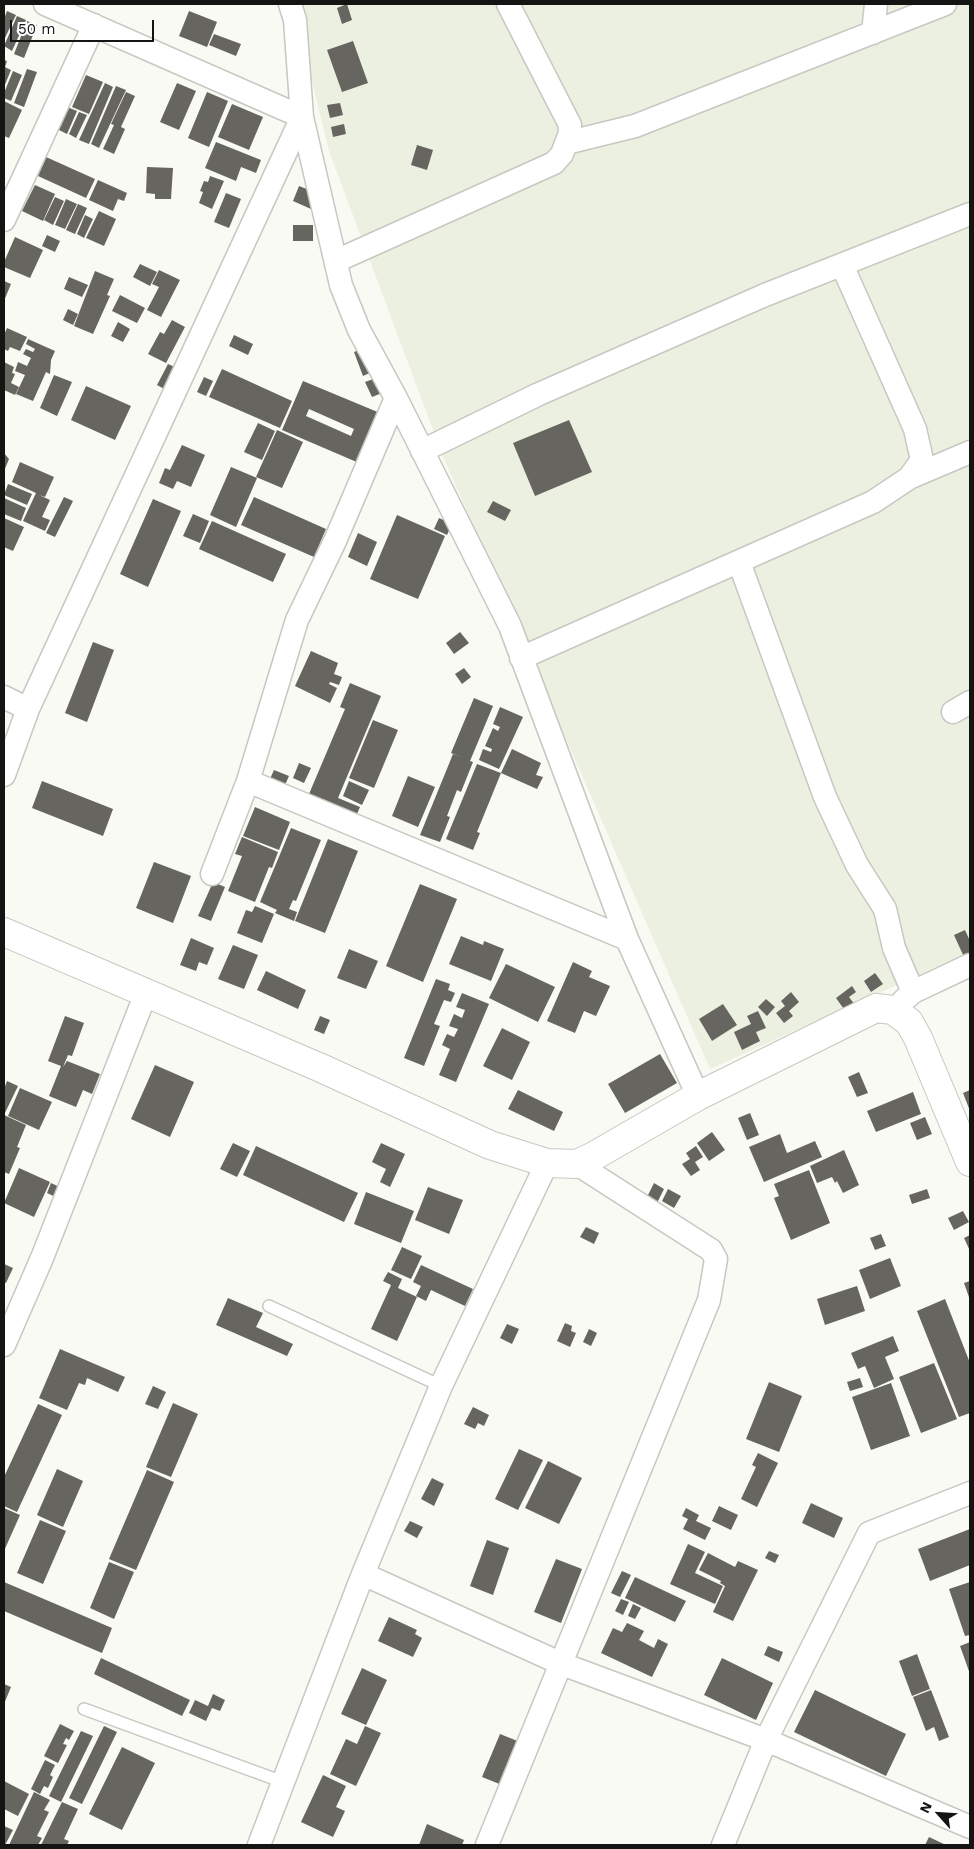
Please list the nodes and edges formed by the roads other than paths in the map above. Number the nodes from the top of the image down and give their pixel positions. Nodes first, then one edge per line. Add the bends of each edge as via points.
1 (45, 4) edge
2 (290, 4) edge
3 (508, 4) edge
4 (876, 4) edge
5 (944, 4) edge
6 (94, 25) junction
7 (873, 32) junction
8 (302, 117) junction
9 (566, 143) junction
10 (970, 214) edge
11 (4, 220) edge
12 (336, 261) junction
13 (842, 265) junction
14 (396, 398) junction
15 (422, 451) junction
16 (970, 452) edge
17 (909, 478) junction
18 (739, 562) junction
19 (522, 658) junction
20 (4, 697) edge
21 (28, 709) junction
22 (4, 775) edge
23 (248, 781) junction
24 (212, 874) dead end
25 (4, 932) edge
26 (627, 939) junction
27 (970, 965) edge
28 (913, 992) junction
29 (146, 993) junction
30 (892, 1010) junction
31 (698, 1096) junction
32 (970, 1162) edge
33 (547, 1163) junction
34 (577, 1164) junction
35 (269, 1306) dead end
36 (4, 1345) edge
37 (441, 1386) junction
38 (970, 1493) edge
39 (363, 1574) junction
40 (562, 1664) junction
41 (84, 1709) dead end
42 (766, 1740) junction
43 (283, 1782) junction
44 (970, 1827) edge
45 (259, 1845) edge
46 (486, 1845) edge
47 (723, 1845) edge

1 - 6 street
2 - 8 street via 295,20
3 - 9 street via 570,125
4 - 7 street
5 - 7 street
6 - 8 street
6 - 11 street
7 - 9 street via 635,126
8 - 12 street
8 - 21 street
9 - 12 street via 554,163
10 - 13 street
12 - 14 street via 341,285 359,330
13 - 15 street via 548,390
13 - 17 street via 915,429 922,460
14 - 15 street
14 - 23 street via 335,541 297,620
15 - 19 street via 510,626
16 - 17 street
17 - 18 street via 873,502
18 - 19 street
18 - 28 street via 826,798 857,865 885,909 894,948
19 - 26 street
20 - 21 street
21 - 22 street
23 - 24 street
23 - 26 street
25 - 29 street
26 - 31 street
27 - 28 street
28 - 30 street
29 - 33 street via 490,1145
29 - 36 street via 42,1258
30 - 31 street via 876,1008
30 - 32 street via 909,1022 918,1038
31 - 34 street via 616,1145
33 - 34 street
33 - 37 street
34 - 40 street via 711,1250 716,1259 709,1300
35 - 37 lane
37 - 39 street
38 - 42 street via 869,1533
39 - 40 street
39 - 43 street
40 - 42 street
40 - 46 street
41 - 43 lane
42 - 44 street
42 - 47 street
43 - 45 street

